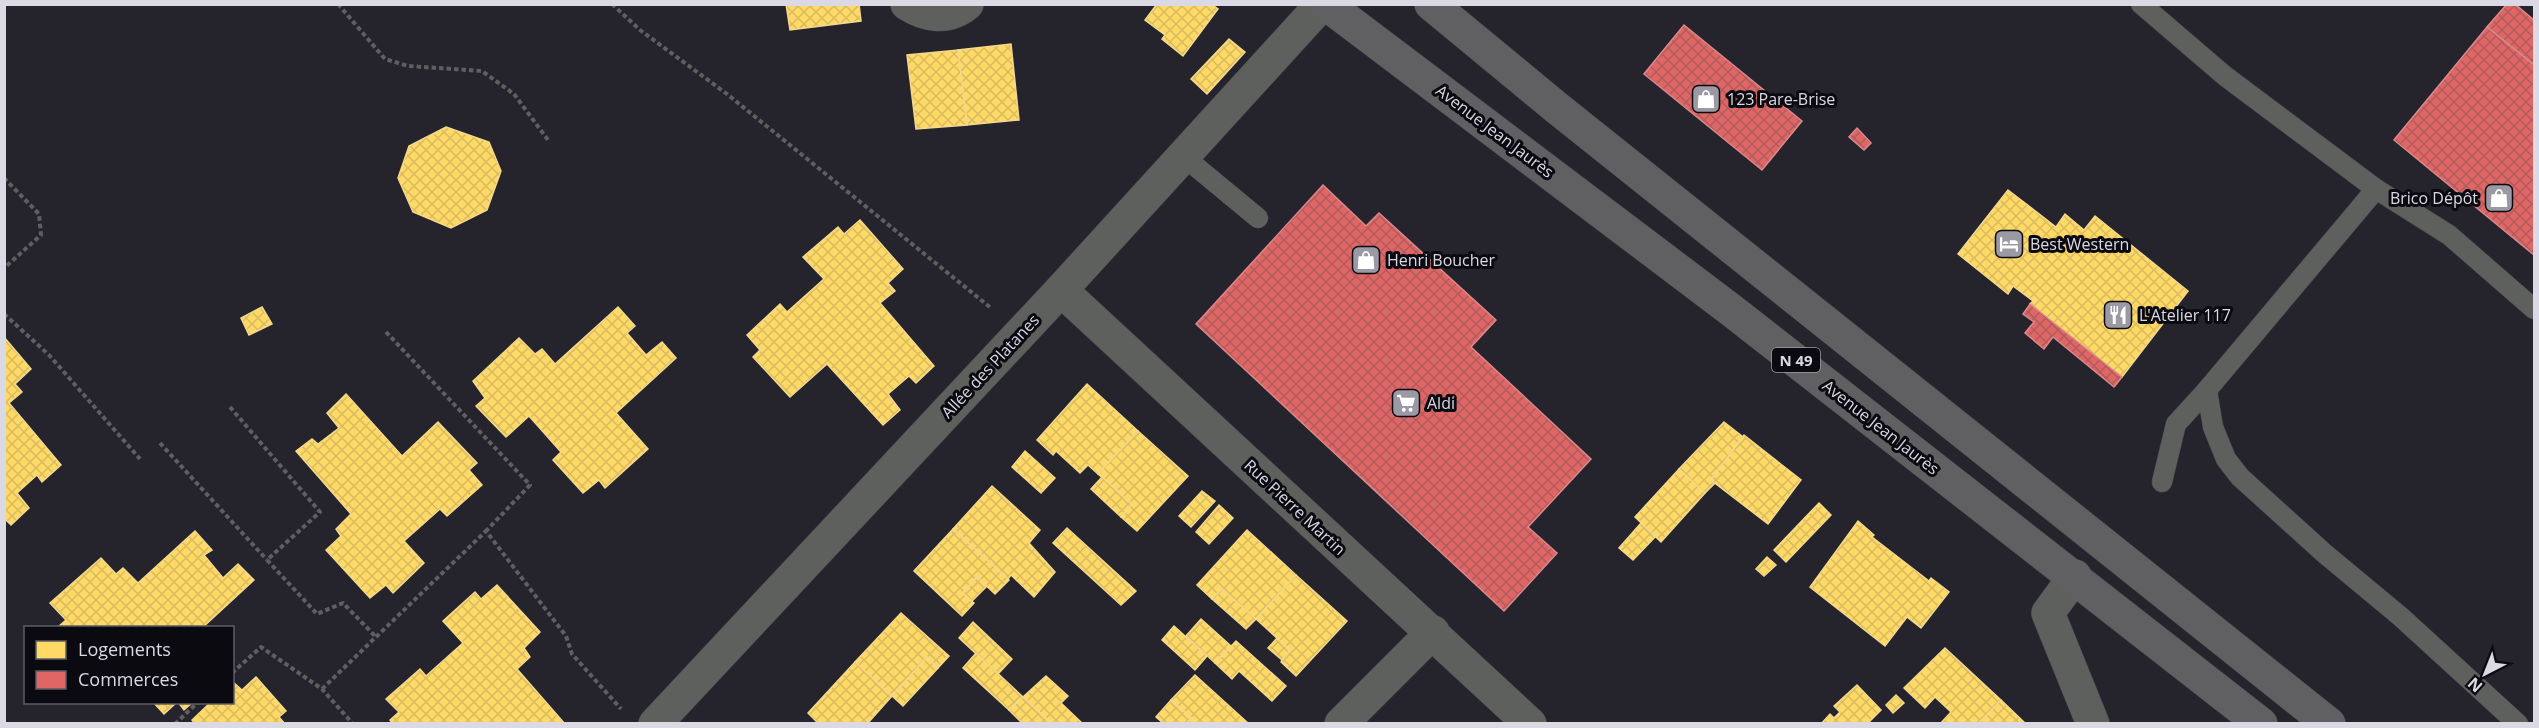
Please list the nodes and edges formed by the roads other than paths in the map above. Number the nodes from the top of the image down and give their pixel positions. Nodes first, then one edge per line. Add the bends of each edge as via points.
1 (907, 4) edge
2 (967, 4) edge
3 (1324, 4) edge
4 (1431, 4) edge
5 (2141, 4) edge
6 (1183, 156) junction
7 (2376, 189) junction
8 (1258, 218) dead end
9 (1061, 290) junction
10 (2535, 309) edge
11 (2207, 390) junction
12 (2163, 482) dead end
13 (2075, 576) junction
14 (1433, 632) junction
15 (640, 719) edge
16 (1341, 723) edge
17 (1530, 723) edge
18 (2093, 723) edge
19 (2261, 723) edge
20 (2329, 723) edge
21 (2518, 723) edge

1 - 2 street via 924,14 943,15
3 - 6 street, Allée des Platanes
3 - 13 main road, Avenue Jean Jaurès / N 49 via 1731,310
4 - 20 main road
5 - 7 lane via 2225,76
6 - 8 lane
6 - 9 street, Allée des Platanes
7 - 10 lane via 2449,235
7 - 11 lane
9 - 14 street, Rue Pierre Martin
9 - 15 street, Allée des Platanes
11 - 12 lane via 2176,424
11 - 21 lane via 2213,428 2226,459 2240,477
13 - 18 street via 2048,613
13 - 19 main road, Avenue Jean Jaurès / N 49
14 - 16 street
14 - 17 street, Rue Pierre Martin

